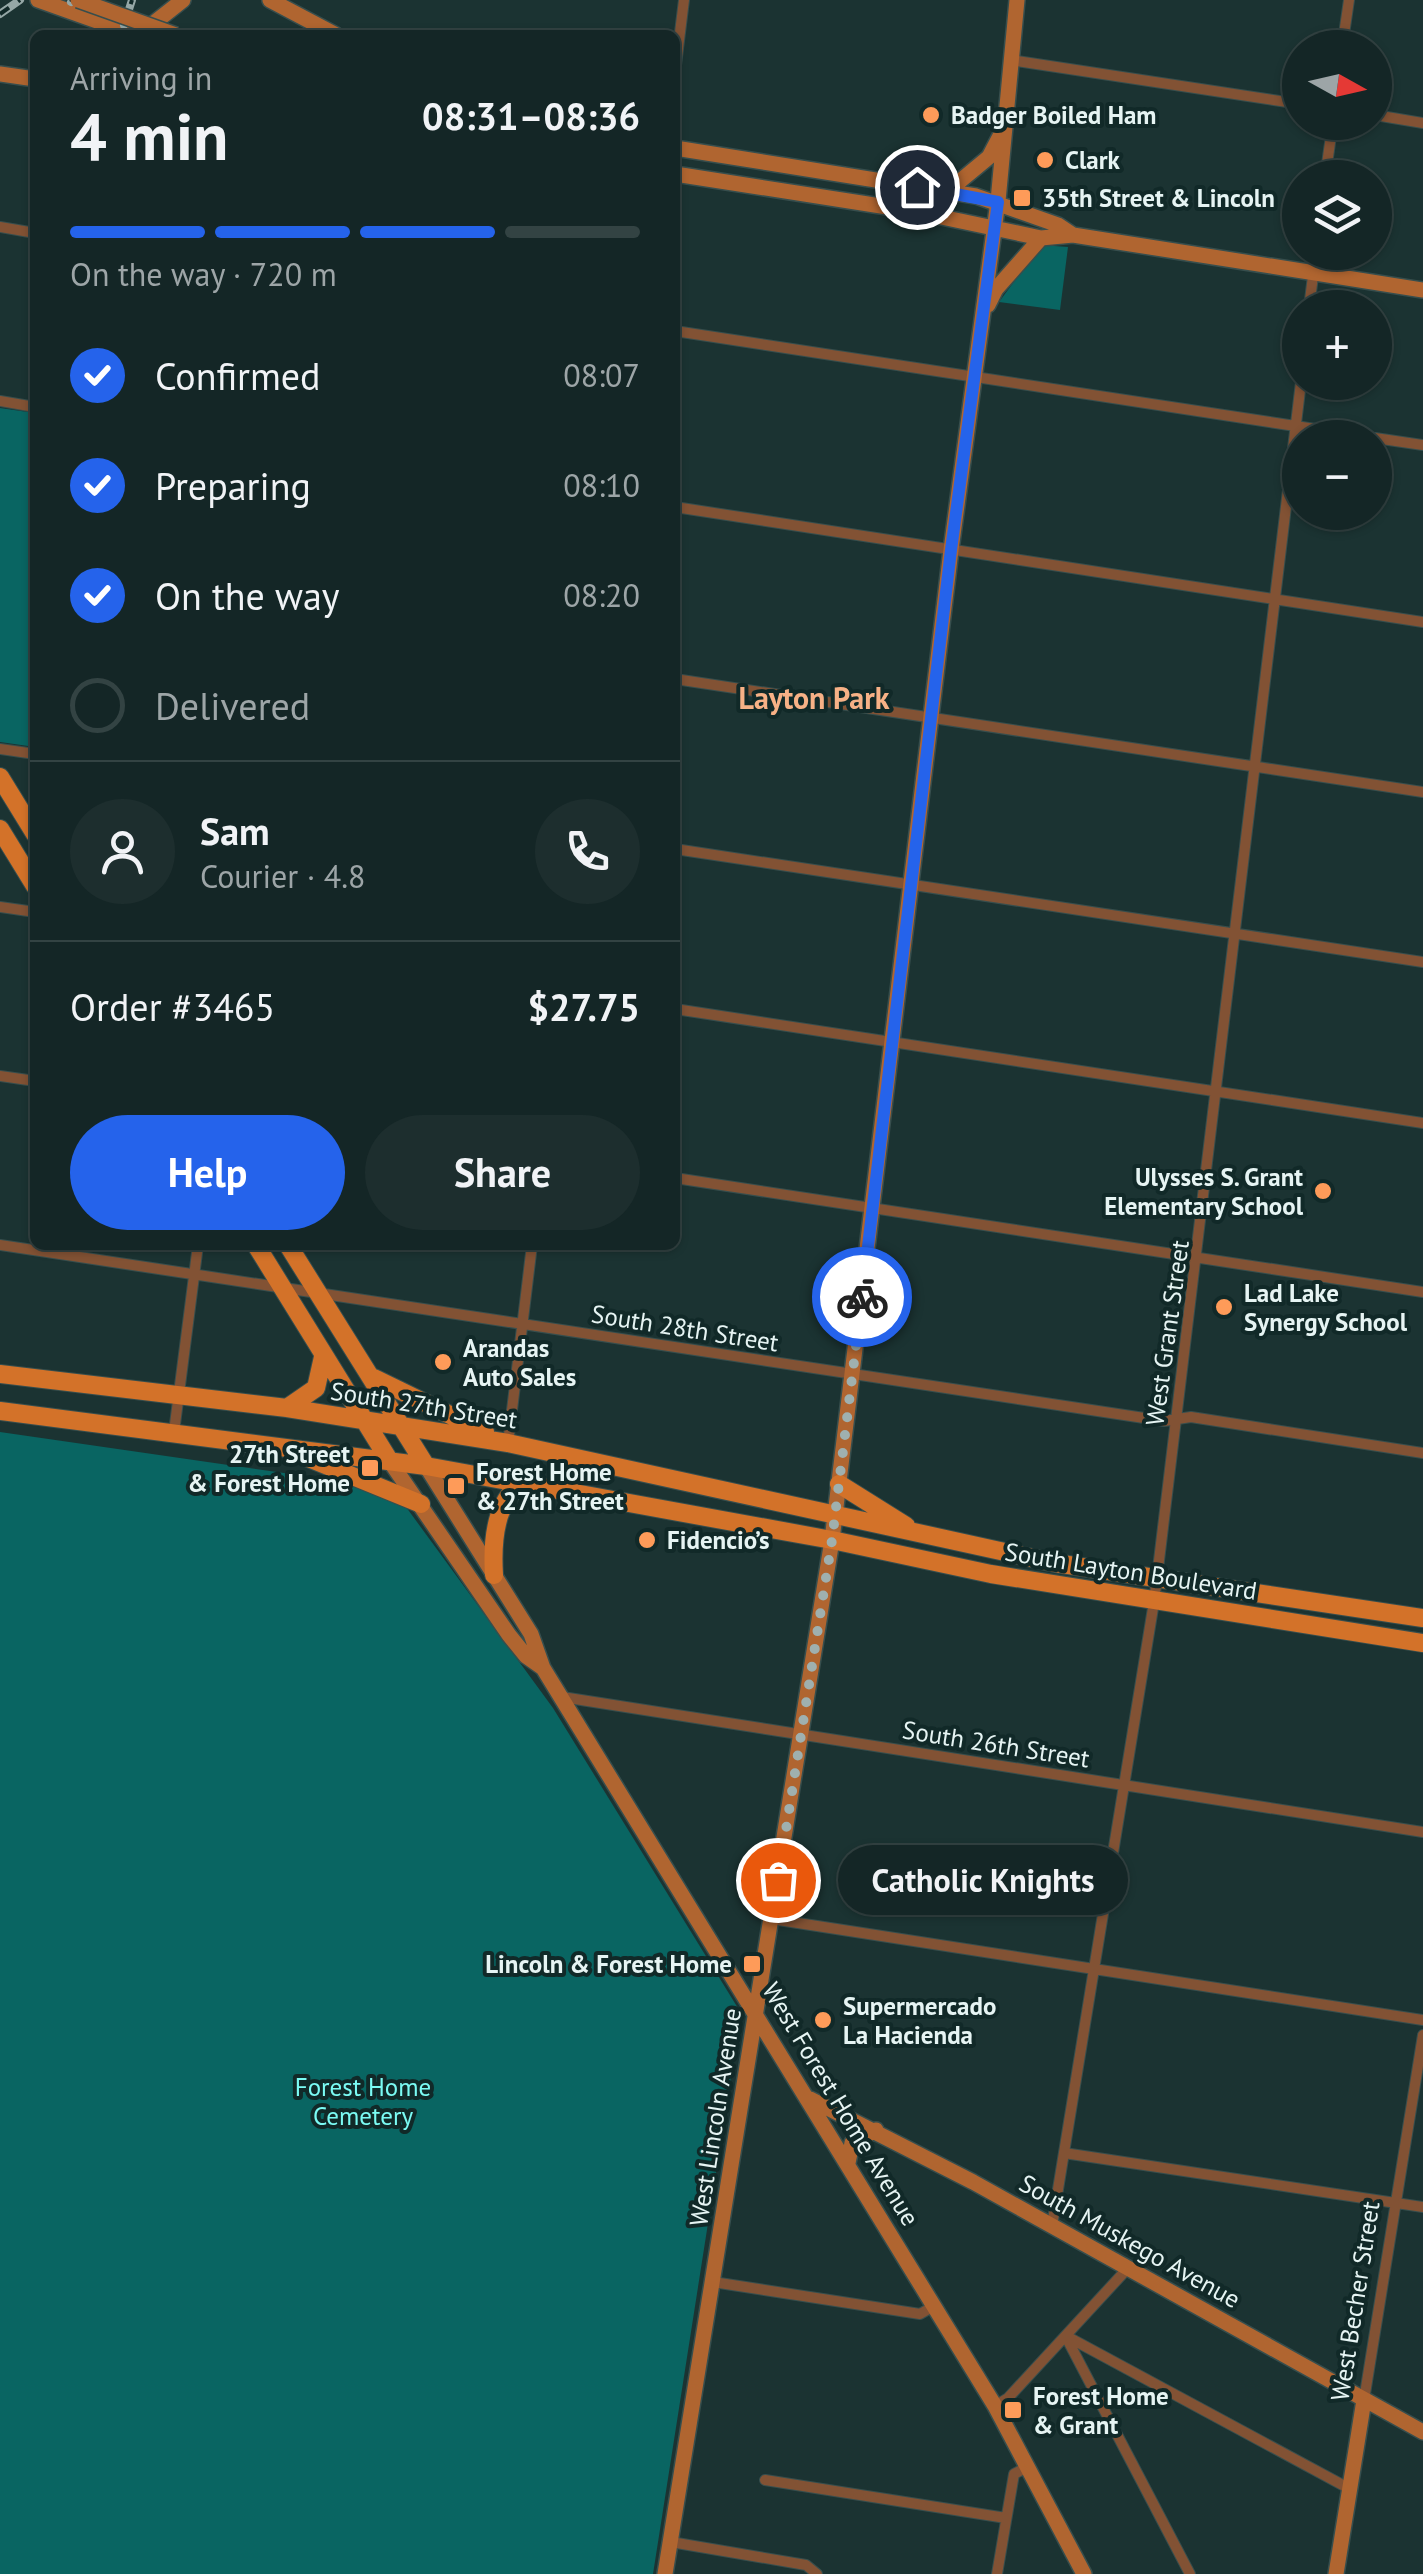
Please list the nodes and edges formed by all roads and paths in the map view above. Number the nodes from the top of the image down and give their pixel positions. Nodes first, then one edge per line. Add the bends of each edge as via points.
1 (38, 0) edge
2 (78, 0) edge
3 (182, 0) edge
4 (270, 0) edge
5 (684, 0) edge
6 (1017, 0) edge
7 (1348, 0) edge
8 (122, 30) edge
9 (151, 30) edge
10 (162, 30) edge
11 (327, 30) edge
12 (1344, 30) edge
13 (680, 32) edge
14 (1010, 60) junction
15 (0, 74) edge
16 (30, 78) edge
17 (1282, 101) edge
18 (1392, 118) edge
19 (1423, 123) edge
20 (1004, 128) junction
21 (680, 149) edge
22 (680, 175) edge
23 (948, 192) junction
24 (998, 202) junction
25 (994, 227) junction
26 (0, 228) edge
27 (30, 232) edge
28 (1072, 235) junction
29 (1041, 238) junction
30 (1313, 272) junction
31 (1311, 290) edge
32 (1423, 290) edge
33 (984, 313) junction
34 (680, 332) edge
35 (975, 376) junction
36 (0, 402) edge
37 (30, 406) edge
38 (1282, 424) edge
39 (1392, 441) edge
40 (1423, 445) edge
41 (680, 508) edge
42 (1284, 530) edge
43 (951, 550) junction
44 (1276, 599) junction
45 (1423, 622) edge
46 (680, 680) edge
47 (932, 716) junction
48 (0, 748) edge
49 (30, 753) edge
50 (1256, 764) junction
51 (0, 777) edge
52 (1423, 792) edge
53 (30, 826) edge
54 (0, 829) edge
55 (680, 851) edge
56 (30, 878) edge
57 (912, 884) junction
58 (0, 907) edge
59 (30, 911) edge
60 (1236, 933) junction
61 (1423, 962) edge
62 (680, 1010) edge
63 (894, 1042) junction
64 (0, 1076) edge
65 (30, 1080) edge
66 (1218, 1092) junction
67 (1423, 1123) edge
68 (680, 1179) edge
69 (873, 1208) junction
70 (0, 1245) edge
71 (30, 1249) edge
72 (34, 1250) edge
73 (197, 1250) edge
74 (259, 1250) edge
75 (291, 1250) edge
76 (531, 1250) edge
77 (1198, 1258) junction
78 (195, 1274) junction
79 (280, 1286) junction
80 (318, 1292) junction
81 (1423, 1292) edge
82 (523, 1323) junction
83 (323, 1357) junction
84 (0, 1374) edge
85 (853, 1374) junction
86 (370, 1376) junction
87 (179, 1394) junction
88 (288, 1408) junction
89 (0, 1411) edge
90 (1176, 1418) junction
91 (363, 1420) junction
92 (400, 1425) junction
93 (174, 1432) junction
94 (508, 1443) junction
95 (272, 1444) junction
96 (1423, 1453) edge
97 (389, 1460) junction
98 (426, 1466) junction
99 (522, 1483) junction
100 (839, 1484) junction
101 (421, 1504) junction
102 (835, 1515) junction
103 (920, 1534) junction
104 (832, 1540) junction
105 (494, 1575) junction
106 (1157, 1578) junction
107 (1154, 1602) junction
108 (1423, 1618) edge
109 (1423, 1643) edge
110 (543, 1668) junction
111 (562, 1698) junction
112 (802, 1732) junction
113 (1122, 1785) junction
114 (1423, 1832) edge
115 (772, 1919) junction
116 (1093, 1968) junction
117 (758, 2014) junction
118 (1423, 2020) edge
119 (1423, 2035) edge
120 (810, 2100) junction
121 (876, 2130) junction
122 (1064, 2153) junction
123 (848, 2163) junction
124 (1396, 2204) junction
125 (1423, 2208) edge
126 (1052, 2226) junction
127 (1128, 2268) junction
128 (713, 2282) junction
129 (934, 2306) junction
130 (1066, 2336) junction
131 (1364, 2400) junction
132 (995, 2406) junction
133 (1423, 2432) edge
134 (1028, 2467) junction
135 (765, 2480) dead end
136 (1350, 2489) junction
137 (1006, 2518) junction
138 (670, 2542) junction
139 (665, 2574) edge
140 (817, 2574) edge
141 (997, 2574) edge
142 (1084, 2574) edge
143 (1190, 2574) edge
144 (1336, 2574) edge

1 - 8 main road
2 - 10 main road, bridge
3 - 9 main road
4 - 11 main road
5 - 13 street
6 - 14 main road, West Lincoln Avenue
7 - 12 street
14 - 17 street
14 - 20 main road, West Lincoln Avenue
15 - 16 main road
18 - 19 street
20 - 23 main road via 989,158
20 - 24 main road, West Lincoln Avenue
21 - 23 main road
22 - 25 main road
23 - 24 main road
24 - 25 main road, West Lincoln Avenue
24 - 28 main road
25 - 29 main road
25 - 33 main road, West Lincoln Avenue
26 - 27 street
28 - 29 main road
28 - 30 main road
29 - 33 main road
30 - 31 street
30 - 32 main road
33 - 35 main road, West Lincoln Avenue
34 - 35 street
35 - 38 street
35 - 43 main road, West Lincoln Avenue
36 - 37 street
39 - 40 street
41 - 43 street
42 - 44 street, West Grant Street
43 - 44 street
43 - 47 main road, West Lincoln Avenue
44 - 45 street
44 - 50 street, West Grant Street
46 - 47 street
47 - 50 street
47 - 57 main road, West Lincoln Avenue
48 - 49 street
50 - 52 street
50 - 60 street, West Grant Street
51 - 53 main road
54 - 56 main road
55 - 57 street
57 - 60 street
57 - 63 main road, West Lincoln Avenue
58 - 59 street
60 - 61 street
60 - 66 street, West Grant Street
62 - 63 street
63 - 66 street
63 - 69 main road, West Lincoln Avenue
64 - 65 street
66 - 67 street
66 - 77 street, West Grant Street
68 - 69 street
69 - 77 street
69 - 85 main road, West Lincoln Avenue
70 - 71 street, South 28th Street
72 - 78 street, South 28th Street
73 - 78 street
74 - 79 main road, West Forest Home Avenue
75 - 80 main road, West Forest Home Avenue
76 - 82 street
77 - 81 street
77 - 90 street, West Grant Street
78 - 79 street, South 28th Street
78 - 87 street
79 - 80 street, South 28th Street
79 - 83 main road, West Forest Home Avenue
80 - 82 street, South 28th Street
80 - 86 main road, West Forest Home Avenue
82 - 85 street, South 28th Street
82 - 94 street
83 - 88 main road via 316,1388
83 - 91 main road, West Forest Home Avenue
84 - 87 main road, South 27th Street
85 - 90 street, South 28th Street
85 - 100 main road, West Lincoln Avenue
86 - 92 main road, West Forest Home Avenue
86 - 94 main road
87 - 88 main road, South 27th Street
87 - 93 street
88 - 91 main road, South 27th Street
89 - 93 main road
90 - 96 street, South 28th Street
90 - 106 street, West Grant Street
91 - 92 main road, South 27th Street
91 - 97 main road, West Forest Home Avenue
92 - 94 main road, South 27th Street
92 - 98 main road, West Forest Home Avenue
93 - 95 main road
94 - 102 main road, South 27th Street
95 - 97 main road
95 - 101 main road
97 - 98 main road
97 - 101 main road, West Forest Home Avenue
98 - 99 main road
98 - 105 main road, West Forest Home Avenue
99 - 104 main road
99 - 105 main road via 500,1508
100 - 102 main road, West Lincoln Avenue
100 - 103 main road
101 - 110 main road, West Forest Home Avenue via 508,1635
102 - 103 main road, South Layton Boulevard
102 - 104 main road, West Lincoln Avenue
103 - 106 main road, South Layton Boulevard
104 - 107 main road, South Layton Boulevard
104 - 112 main road, West Lincoln Avenue
105 - 110 main road, West Forest Home Avenue via 531,1634
106 - 107 street, West Grant Street
106 - 108 main road, South Layton Boulevard
107 - 109 main road, South Layton Boulevard
107 - 113 street, West Grant Street
110 - 111 main road, West Forest Home Avenue
111 - 112 street, South 26th Street
111 - 117 main road, West Forest Home Avenue
112 - 113 street, South 26th Street
112 - 115 main road, West Lincoln Avenue
113 - 114 street, South 26th Street
113 - 116 street, West Grant Street
115 - 116 street
115 - 117 main road, West Lincoln Avenue
116 - 118 street
116 - 122 street, West Grant Street
117 - 120 main road, West Forest Home Avenue
117 - 128 main road, West Lincoln Avenue
119 - 124 street, West Becher Street
120 - 121 main road, South Muskego Avenue
120 - 123 main road, West Forest Home Avenue
121 - 123 main road via 852,2142
121 - 126 main road, South Muskego Avenue
122 - 124 street
122 - 126 street, West Grant Street
123 - 129 main road, West Forest Home Avenue
124 - 125 street
124 - 131 street, West Becher Street
126 - 127 main road, South Muskego Avenue
127 - 130 street
127 - 131 main road, South Muskego Avenue
128 - 129 street via 920,2314
128 - 138 main road, West Lincoln Avenue
129 - 132 main road, West Forest Home Avenue
130 - 132 street
130 - 136 street
130 - 143 street
131 - 133 main road, South Muskego Avenue
131 - 136 main road, West Becher Street
132 - 134 main road, West Forest Home Avenue
134 - 137 street via 1014,2474
134 - 142 main road, West Forest Home Avenue
135 - 137 street
136 - 144 main road, West Becher Street
137 - 141 street
138 - 139 main road, West Lincoln Avenue
138 - 140 street via 806,2565

